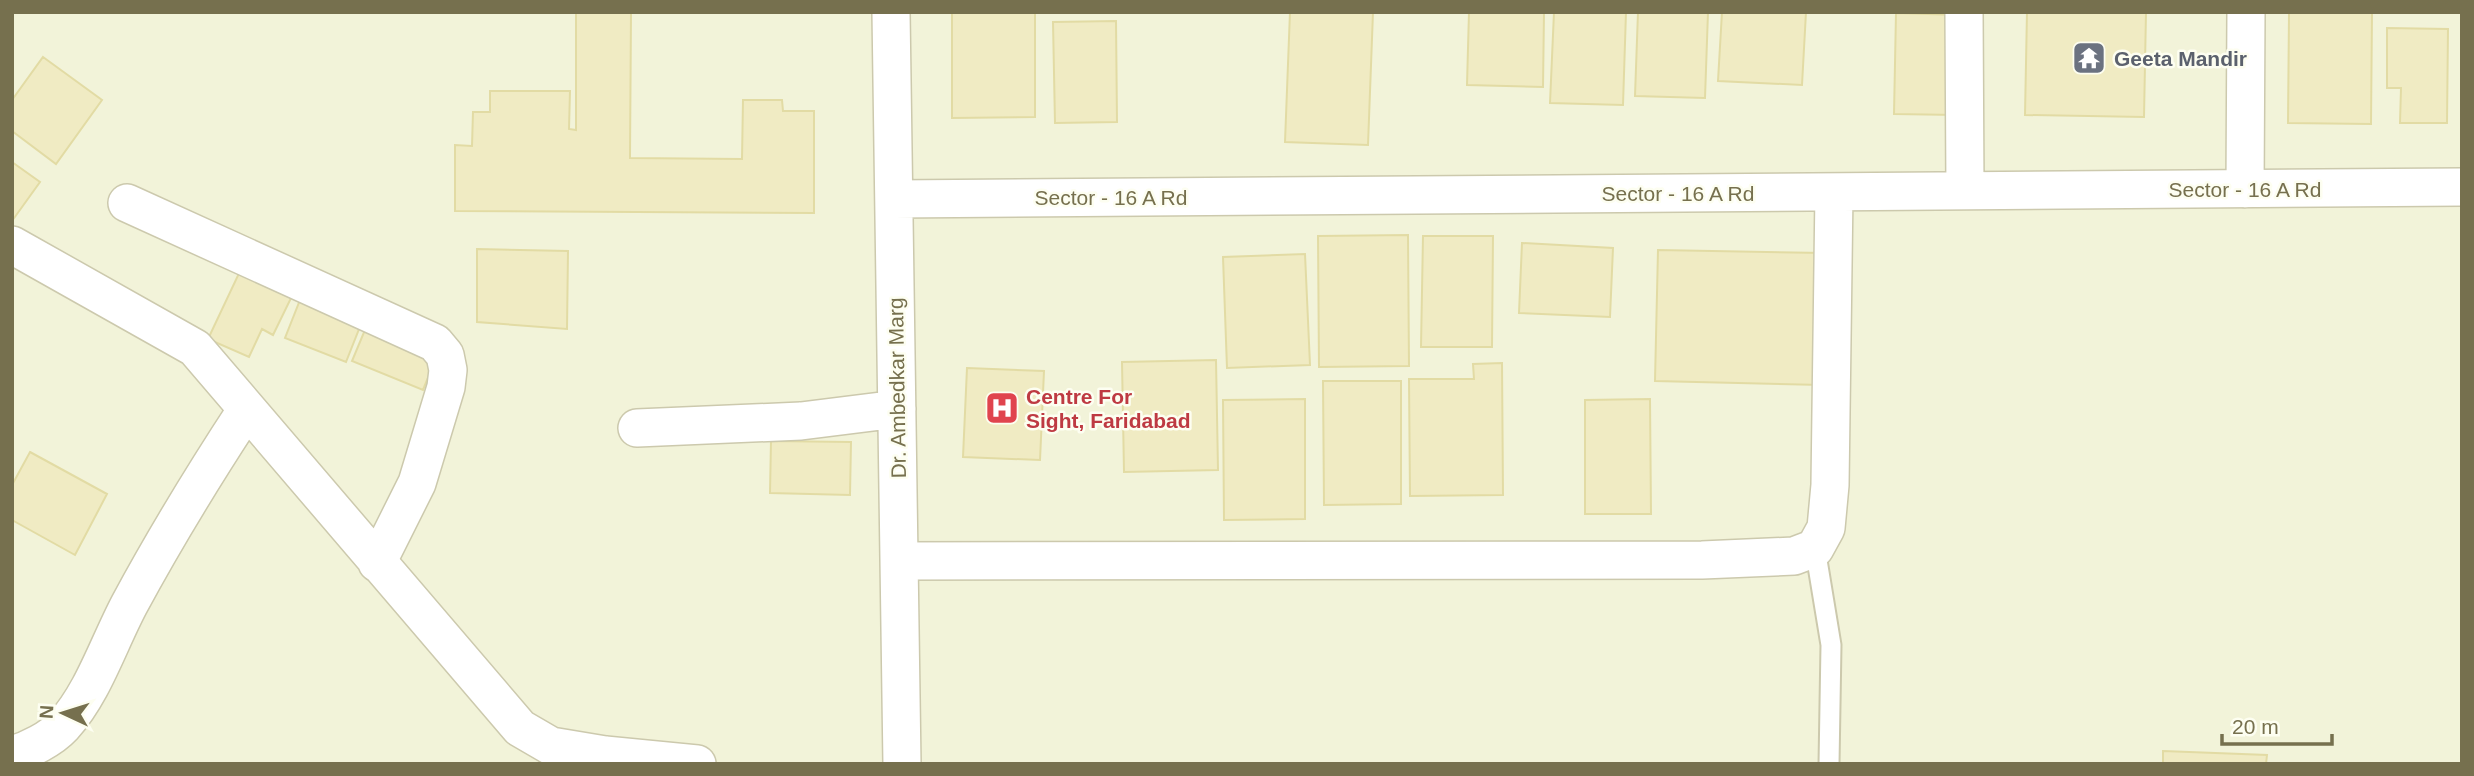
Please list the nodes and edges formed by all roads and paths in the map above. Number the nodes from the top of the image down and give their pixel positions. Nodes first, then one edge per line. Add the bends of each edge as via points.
1 (891, 12) edge
2 (1964, 12) edge
3 (2246, 12) edge
4 (2462, 187) edge
5 (2245, 188) junction
6 (1965, 191) junction
7 (1834, 192) junction
8 (894, 199) junction
9 (127, 203) dead end
10 (12, 245) edge
11 (247, 409) junction
12 (897, 409) junction
13 (636, 428) dead end
14 (1815, 548) junction
15 (899, 561) junction
16 (377, 563) junction
17 (12, 755) edge
18 (697, 764) edge
19 (902, 764) edge
20 (1829, 764) edge

1 - 8 street, Dr. Ambedkar Marg
2 - 6 street
3 - 5 street
4 - 5 street, Sector - 16 A Rd
5 - 6 street, Sector - 16 A Rd
6 - 7 street, Sector - 16 A Rd
7 - 8 street, Sector - 16 A Rd
7 - 14 street via 1830,485 1826,528
8 - 12 street, Dr. Ambedkar Marg
9 - 16 street via 435,343 445,355 446,387 417,483
10 - 11 street via 195,348
11 - 16 street
11 - 17 street via 148,570 83,699 61,728
12 - 13 street via 802,421
12 - 15 street, Dr. Ambedkar Marg
14 - 15 street via 1794,556 1702,560
14 - 20 lane via 1831,645
15 - 19 street, Dr. Ambedkar Marg
16 - 18 street via 520,728 551,746

